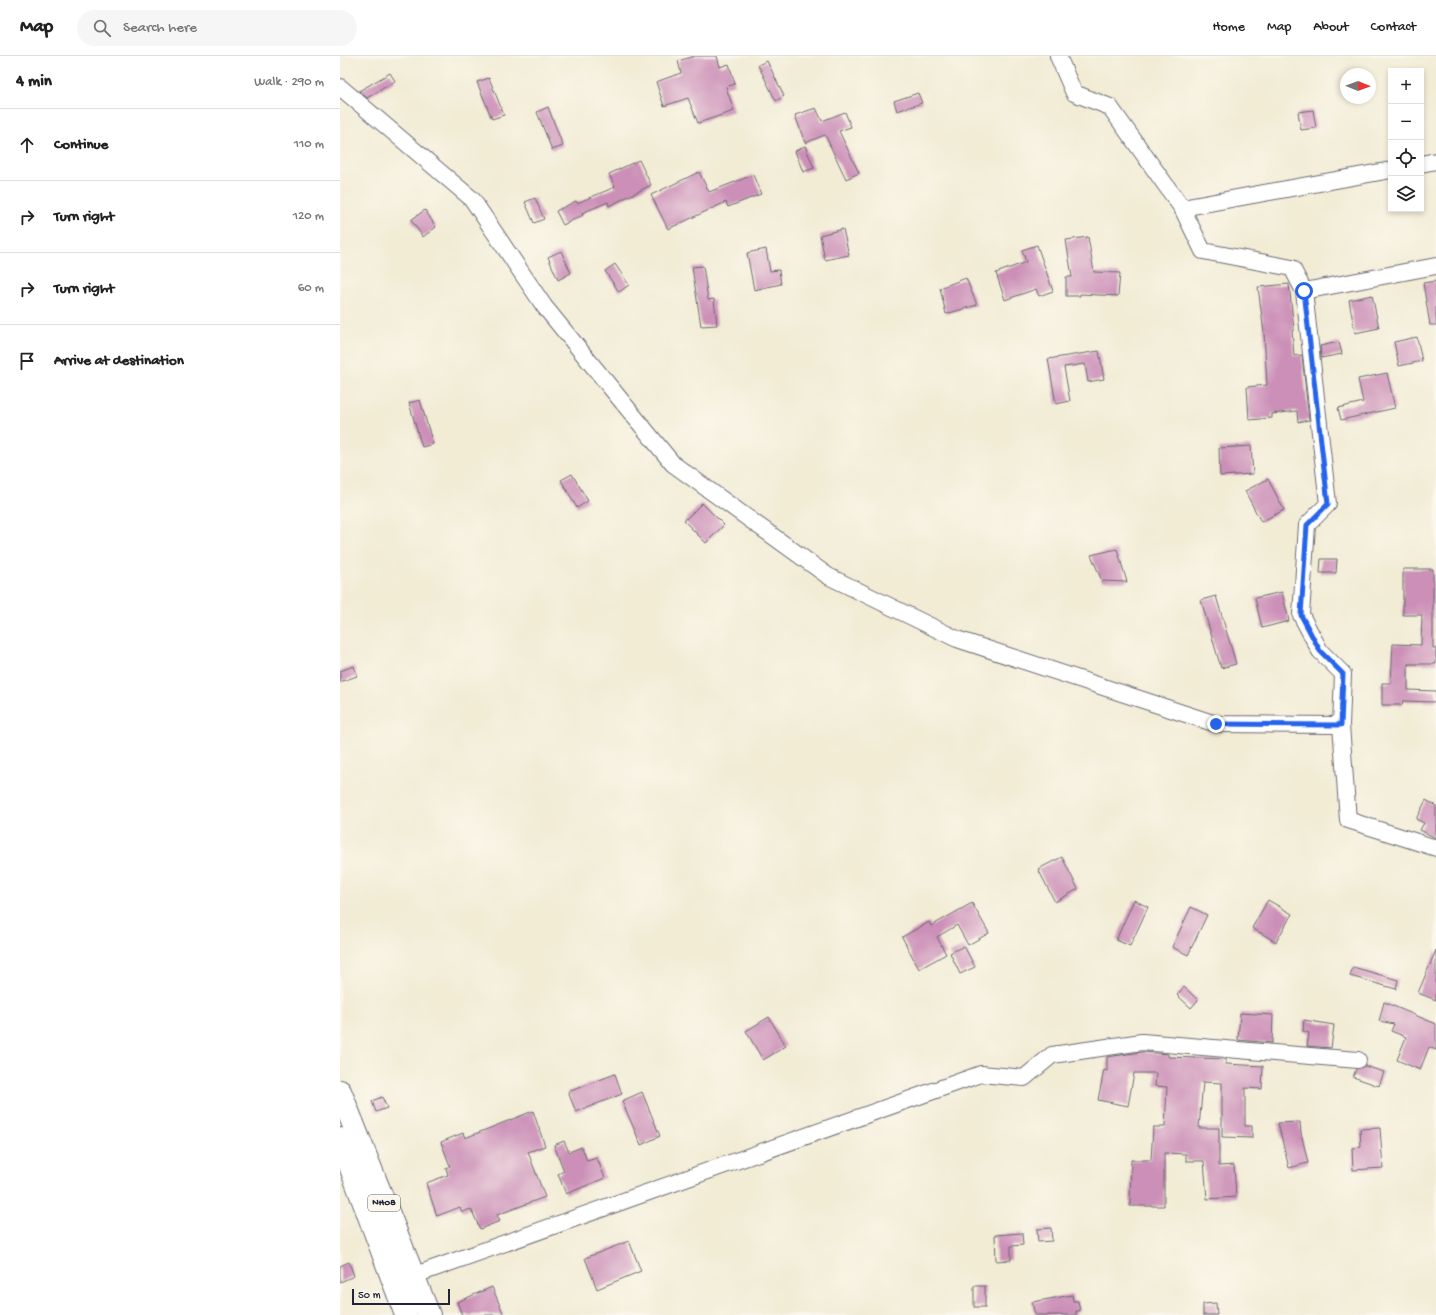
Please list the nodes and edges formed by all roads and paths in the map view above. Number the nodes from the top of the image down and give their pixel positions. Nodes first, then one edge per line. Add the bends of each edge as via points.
1 (1058, 56) edge
2 (340, 87) edge
3 (1436, 161) edge
4 (1424, 163) edge
5 (1388, 171) edge
6 (1182, 208) junction
7 (1436, 266) edge
8 (1304, 291) junction
9 (1341, 725) junction
10 (1436, 848) edge
11 (1358, 1060) dead end
12 (340, 1091) edge
13 (340, 1139) edge
14 (403, 1280) junction
15 (406, 1315) edge
16 (429, 1315) edge

1 - 6 street via 1074,93 1110,107
2 - 9 street via 472,199 544,306 673,464 828,576 956,639 1216,724
3 - 4 street
5 - 6 street
6 - 8 street via 1203,251 1292,268
7 - 8 street
8 - 9 street via 1328,504 1307,525 1301,615 1320,651 1343,674
9 - 10 street via 1348,820
11 - 14 street via 1142,1042 1052,1055 1024,1078 981,1074
12 - 14 highway, NH08
13 - 14 highway, NH08
14 - 15 highway, NH08
14 - 16 highway, NH08

